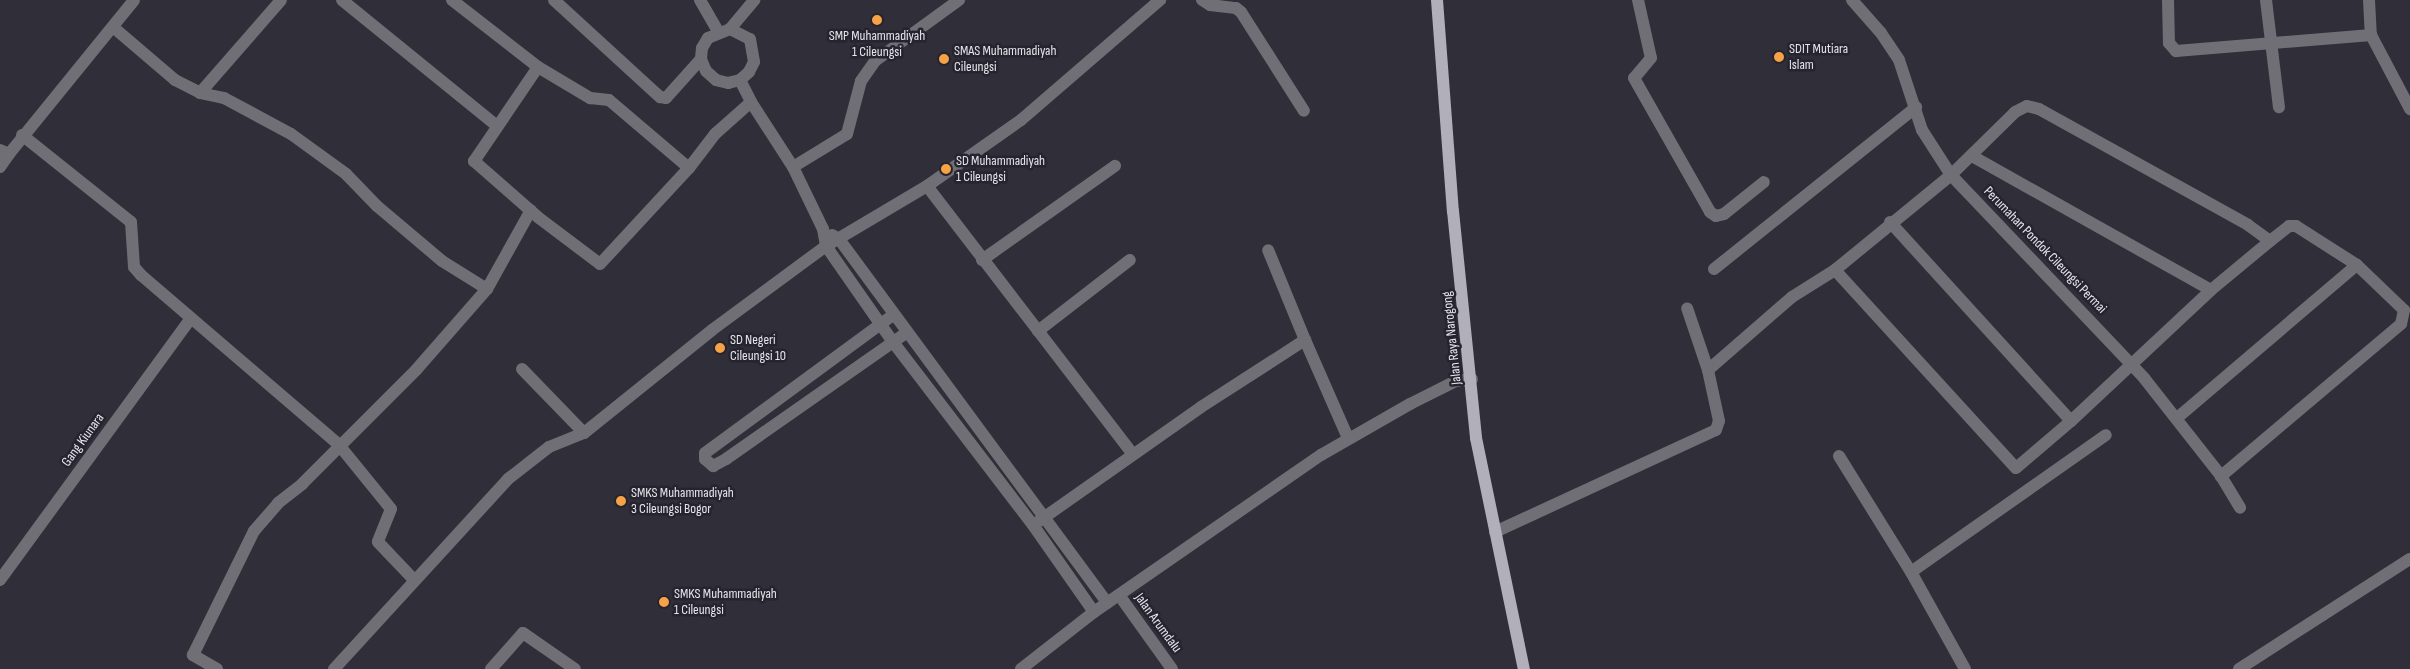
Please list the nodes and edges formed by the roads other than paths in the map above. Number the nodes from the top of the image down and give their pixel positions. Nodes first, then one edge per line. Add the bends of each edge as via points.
1 (134, 0) edge
2 (281, 0) edge
3 (342, 0) edge
4 (554, 0) edge
5 (700, 0) edge
6 (754, 0) edge
7 (959, 0) edge
8 (1160, 0) edge
9 (1202, 0) edge
10 (1437, 0) edge
11 (1638, 0) edge
12 (1852, 0) edge
13 (2168, 0) edge
14 (2266, 0) edge
15 (2369, 0) edge
16 (455, 1) edge
17 (113, 27) junction
18 (724, 30) junction
19 (2371, 35) junction
20 (2270, 44) junction
21 (701, 59) junction
22 (538, 67) junction
23 (740, 80) junction
24 (200, 93) junction
25 (751, 102) junction
26 (1916, 107) junction
27 (2279, 108) dead end
28 (2410, 109) edge
29 (1304, 112) dead end
30 (496, 125) junction
31 (22, 136) junction
32 (4, 152) edge
33 (1972, 156) junction
34 (0, 166) edge
35 (1115, 166) dead end
36 (689, 168) junction
37 (793, 168) junction
38 (1951, 174) junction
39 (1764, 182) dead end
40 (926, 186) junction
41 (531, 210) junction
42 (1890, 222) junction
43 (823, 229) junction
44 (839, 240) junction
45 (2270, 241) junction
46 (826, 246) junction
47 (1268, 250) dead end
48 (982, 260) junction
49 (1130, 260) dead end
50 (2357, 266) junction
51 (1714, 268) dead end
52 (1835, 270) junction
53 (486, 289) junction
54 (2211, 290) junction
55 (1687, 308) dead end
56 (893, 315) junction
57 (191, 318) junction
58 (880, 324) junction
59 (1038, 331) junction
60 (906, 333) junction
61 (1305, 340) junction
62 (893, 342) junction
63 (2131, 364) junction
64 (522, 370) dead end
65 (1708, 370) junction
66 (1472, 379) junction
67 (2177, 418) junction
68 (2071, 421) junction
69 (584, 433) junction
70 (2106, 435) dead end
71 (1348, 438) junction
72 (339, 445) junction
73 (1133, 454) junction
74 (1839, 456) dead end
75 (2221, 476) junction
76 (2240, 508) dead end
77 (1045, 518) junction
78 (1033, 525) junction
79 (1495, 532) junction
80 (2410, 559) edge
81 (1911, 572) junction
82 (0, 580) edge
83 (414, 580) junction
84 (1119, 595) junction
85 (1107, 603) junction
86 (1094, 612) junction
87 (1028, 667) edge
88 (218, 669) edge
89 (334, 669) edge
90 (491, 669) edge
91 (575, 669) edge
92 (1172, 669) edge
93 (1524, 669) edge
94 (1965, 669) edge
95 (2239, 669) edge

1 - 17 street
2 - 24 street
3 - 30 street
4 - 21 street via 660,97 666,98
5 - 18 street
6 - 18 street
7 - 37 street via 871,65 861,81 847,134
8 - 40 street via 1044,102
9 - 29 street via 1241,12
10 - 66 main road, Jalan Raya Narogong via 1453,211
11 - 39 street via 1651,58 1634,78 1710,212 1716,216 1724,214
12 - 26 street, Perumahan Pondok Cileungsi Permai via 1892,48
13 - 20 street via 2169,43 2176,51
14 - 20 street
15 - 19 street
16 - 22 street
17 - 24 street via 175,80
17 - 31 street
18 - 21 street via 708,38
18 - 23 street via 750,39 755,50 752,67
19 - 20 street
19 - 28 street
20 - 27 street
21 - 23 street via 706,71 716,80 728,83
22 - 30 street
22 - 36 street via 590,98 610,100
23 - 25 street
24 - 53 street via 224,98 291,134 346,174 376,206 442,261
25 - 36 street via 715,134
25 - 37 street
26 - 38 street, Perumahan Pondok Cileungsi Permai via 1922,130
26 - 51 street
30 - 41 street via 474,161
31 - 32 street
31 - 57 street via 123,213 132,229 134,267
32 - 34 street
33 - 38 street
33 - 45 street via 2015,112 2027,106 2039,109 2248,225
33 - 54 street
35 - 48 street
36 - 41 street via 600,264
37 - 43 street
38 - 42 street
38 - 63 street, Perumahan Pondok Cileungsi Permai
40 - 44 street
40 - 48 street
41 - 53 street
42 - 52 street
42 - 68 street
43 - 44 street
43 - 46 street
44 - 46 street
44 - 56 street
45 - 50 street via 2289,226 2296,226
45 - 54 street
46 - 58 street
46 - 69 street
47 - 61 street
48 - 59 street
49 - 59 street
50 - 67 street
50 - 75 street via 2400,304 2404,310 2401,324
52 - 65 street via 1792,297
52 - 68 street via 2016,468
53 - 72 street via 412,374
54 - 63 street
55 - 65 street
56 - 58 street
56 - 60 street
57 - 72 street
57 - 82 street, Gang Kiunara
58 - 62 street
58 - 62 street via 726,438 704,458 713,466 726,459
59 - 73 street
60 - 62 street
60 - 77 street
61 - 71 street
61 - 73 street
62 - 78 street
63 - 67 street, Perumahan Pondok Cileungsi Permai
63 - 68 street
64 - 69 street
65 - 79 street via 1719,421 1716,430
66 - 71 street via 1456,381
66 - 79 main road, Jalan Raya Narogong via 1476,438
67 - 75 street, Perumahan Pondok Cileungsi Permai
69 - 83 street via 549,447 508,479
70 - 81 street
71 - 84 street
72 - 83 street via 391,509 377,536 378,542
72 - 88 street via 302,484 278,503 254,531 193,655
73 - 77 street
74 - 81 street
75 - 76 street, Perumahan Pondok Cileungsi Permai
77 - 78 street
77 - 85 street
78 - 86 street
79 - 93 main road, Jalan Raya Narogong
80 - 95 street
81 - 94 street
83 - 89 street
84 - 85 street
84 - 92 street, Jalan Arumdalu
85 - 86 street
86 - 87 street
90 - 91 street via 523,633

